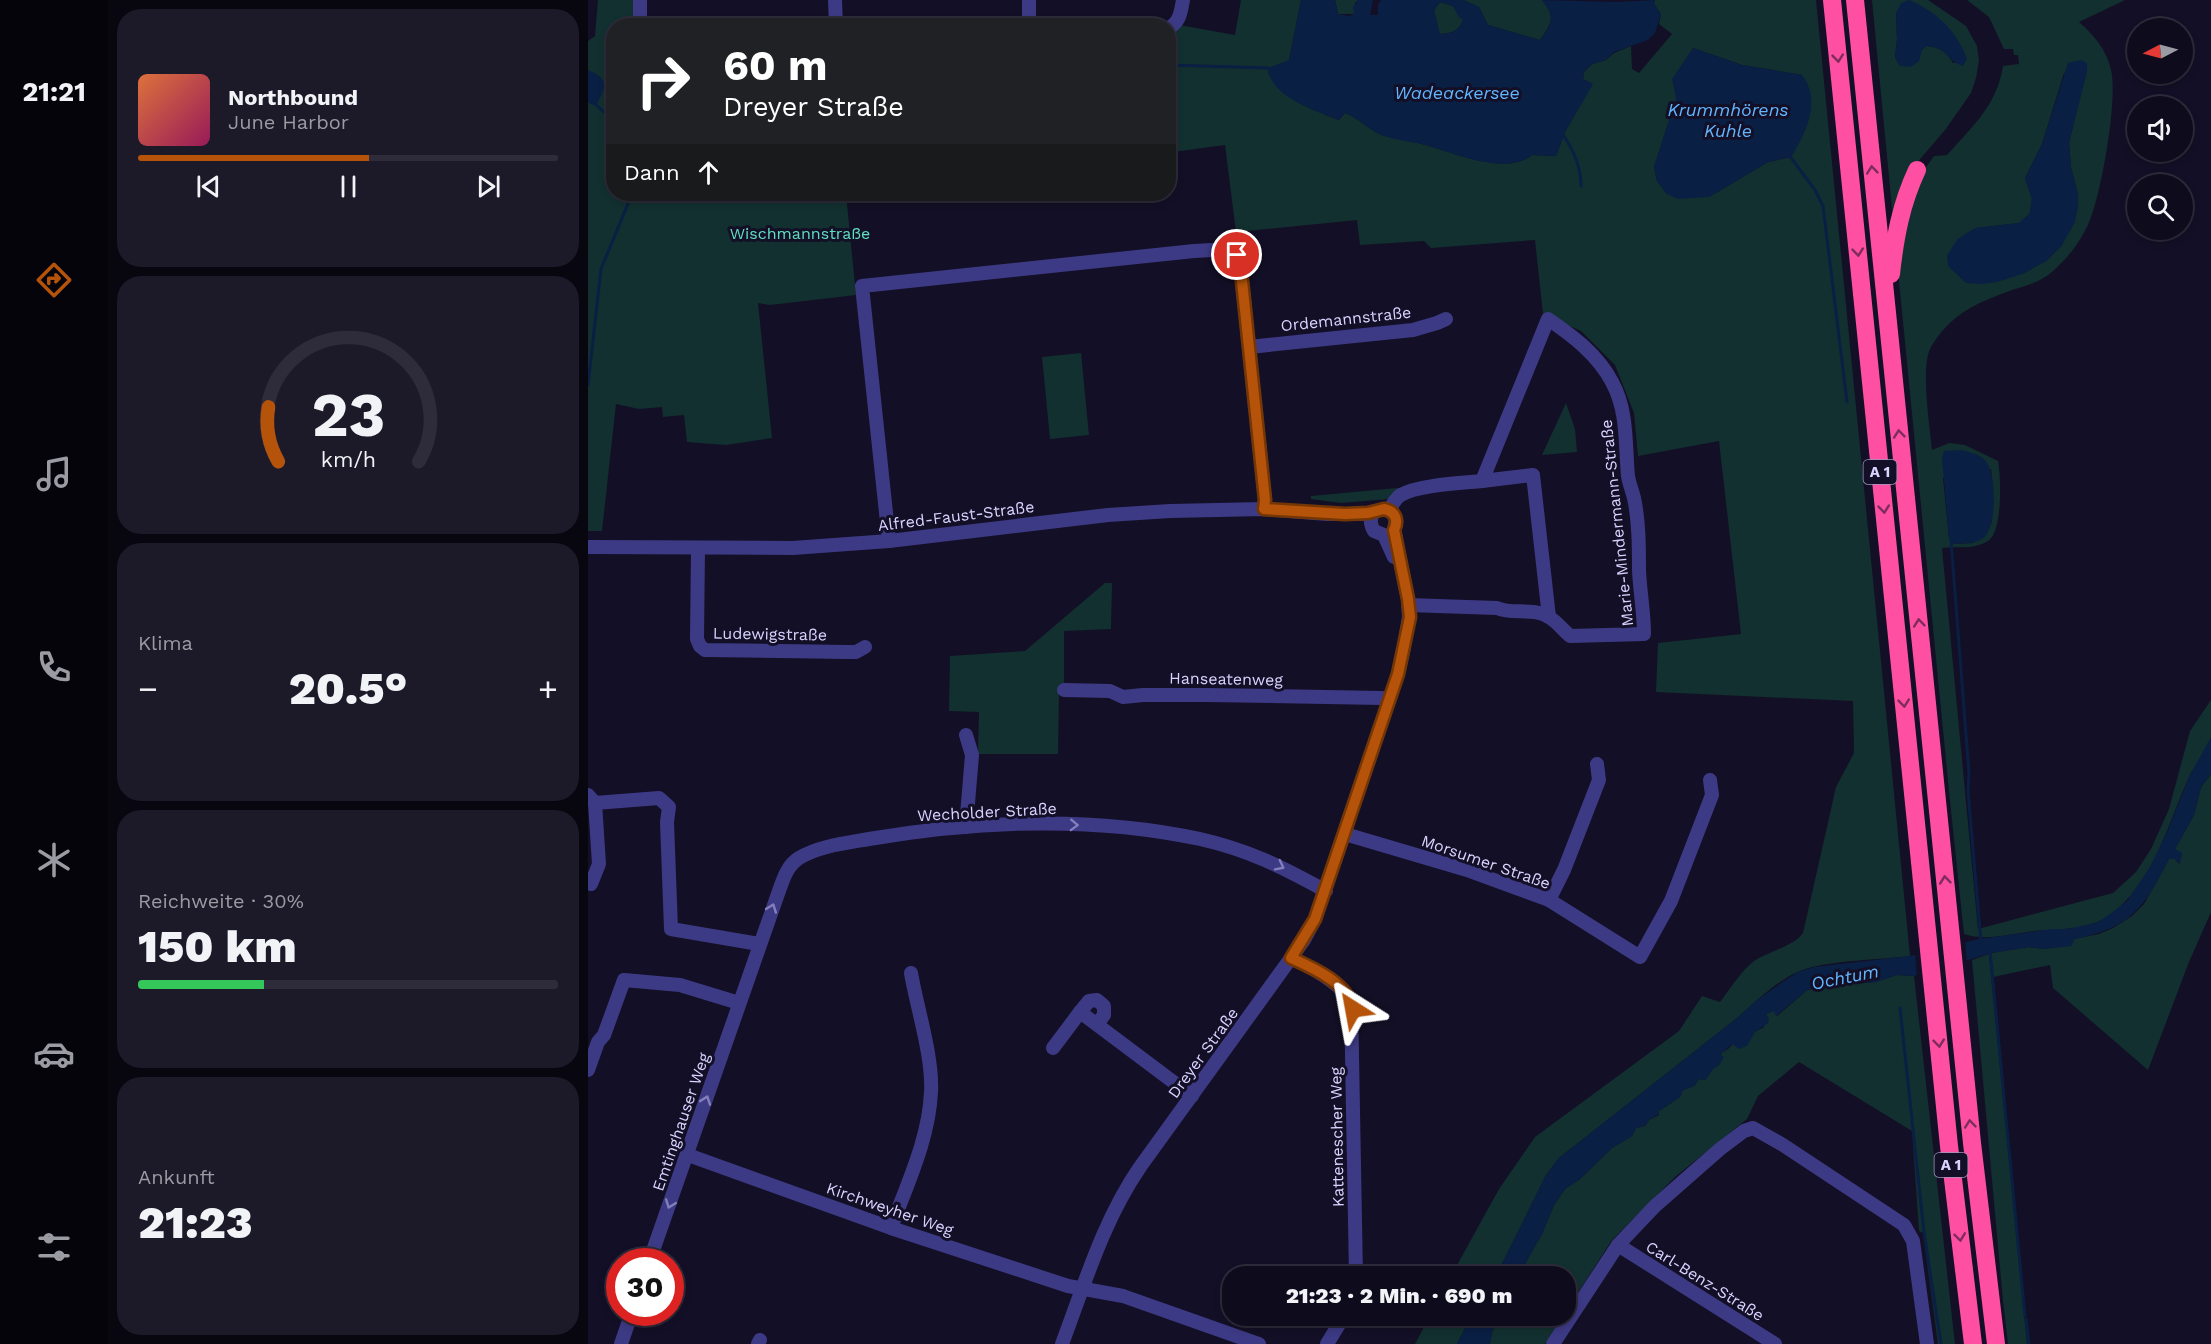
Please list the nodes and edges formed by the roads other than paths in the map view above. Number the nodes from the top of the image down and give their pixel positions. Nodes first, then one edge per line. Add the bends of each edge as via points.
1 (640, 0) edge
2 (835, 0) edge
3 (1029, 0) edge
4 (1183, 0) edge
5 (1832, 0) edge
6 (1855, 0) edge
7 (640, 18) edge
8 (836, 18) edge
9 (1029, 18) edge
10 (1176, 23) edge
11 (1917, 170) dead end
12 (1887, 312) junction
13 (1446, 319) dead end
14 (1249, 347) junction
15 (1482, 481) junction
16 (1264, 509) junction
17 (1378, 515) junction
18 (1389, 532) junction
19 (889, 541) junction
20 (588, 547) edge
21 (698, 549) junction
22 (1408, 605) junction
23 (1549, 617) junction
24 (865, 647) dead end
25 (1064, 690) dead end
26 (1389, 700) junction
27 (966, 735) dead end
28 (1597, 764) dead end
29 (1710, 780) dead end
30 (591, 799) edge
31 (966, 827) junction
32 (1345, 834) junction
33 (591, 884) dead end
34 (1326, 891) junction
35 (1549, 900) junction
36 (759, 944) junction
37 (1291, 958) junction
38 (911, 973) dead end
39 (740, 1003) junction
40 (1080, 1012) junction
41 (1097, 1024) junction
42 (593, 1040) edge
43 (1053, 1048) dead end
44 (588, 1070) edge
45 (1192, 1096) junction
46 (688, 1155) junction
47 (891, 1228) junction
48 (1618, 1245) junction
49 (654, 1248) edge
50 (1356, 1266) edge
51 (1082, 1289) junction
52 (627, 1326) edge
53 (1338, 1326) edge
54 (621, 1344) edge
55 (1062, 1344) edge
56 (1259, 1344) edge
57 (1327, 1344) edge
58 (1553, 1344) edge
59 (1775, 1344) edge
60 (1927, 1344) edge
61 (1973, 1344) edge
62 (1996, 1344) edge

1 - 7 street
2 - 8 street
3 - 9 street
4 - 10 street
5 -> 61 highway, A 1
12 -> 6 highway, A 1
11 - 12 highway via 1899,216
62 -> 12 highway, A 1
13 - 14 street, Ordemannstraße via 1413,330
14 - 16 street
14 - 19 street via 1240,262 1232,249 862,286
15 - 17 street via 1403,493
15 - 23 street via 1533,475
15 - 23 street, Marie-Mindermann-Straße via 1548,320 1596,359 1621,401 1640,557 1644,634 1570,636
16 - 17 street, Alfred-Faust-Straße
16 - 19 street, Alfred-Faust-Straße via 1108,515
17 - 18 street, Alfred-Faust-Straße via 1374,531
17 - 18 street via 1396,519
18 - 22 street
19 - 21 street, Alfred-Faust-Straße
20 - 21 street, Alfred-Faust-Straße
21 - 24 street, Ludewigstraße via 697,639 705,650 856,652
22 - 23 street via 1497,608
22 - 26 street via 1410,617 1403,652
25 - 26 street, Hanseatenweg via 1110,691 1124,697
26 - 32 street
27 - 31 street via 972,755
28 - 35 street via 1599,780
29 - 35 street, Morsumer Straße via 1712,795 1671,901 1640,957
30 - 33 street via 599,864
30 - 36 street via 659,798 669,807 671,929
31 -> 34 street, Wecholder Straße via 1077,825 1198,838 1264,858
36 -> 31 street, Wecholder Straße via 786,873 798,859 854,842
32 - 34 street, Dreyer Straße
32 - 35 street, Morsumer Straße via 1467,870
34 - 37 street, Dreyer Straße via 1315,919
36 - 39 street, Wecholder Straße
37 - 45 street, Dreyer Straße
37 - 50 street, Kattenescher Weg via 1331,980 1351,1000
38 - 47 street via 932,1090 925,1135
39 - 42 street via 680,985 624,980 604,1035
46 -> 39 street, Emtinghauser Weg
40 - 41 street
40 - 41 street via 1089,1001 1097,999 1104,1006 1104,1015
40 - 43 street
41 - 45 street
42 - 44 street
45 - 51 street, Dreyer Straße via 1120,1199
46 - 47 street, Kirchweyher Weg
46 -> 49 street, Emtinghauser Weg
47 - 51 street, Kirchweyher Weg
48 - 58 street
48 - 59 street, Carl-Benz-Straße
48 - 60 street via 1655,1206 1744,1131 1753,1128 1904,1226 1913,1241
51 - 55 street
51 - 56 street via 1123,1296
52 - 54 street
53 - 57 street

